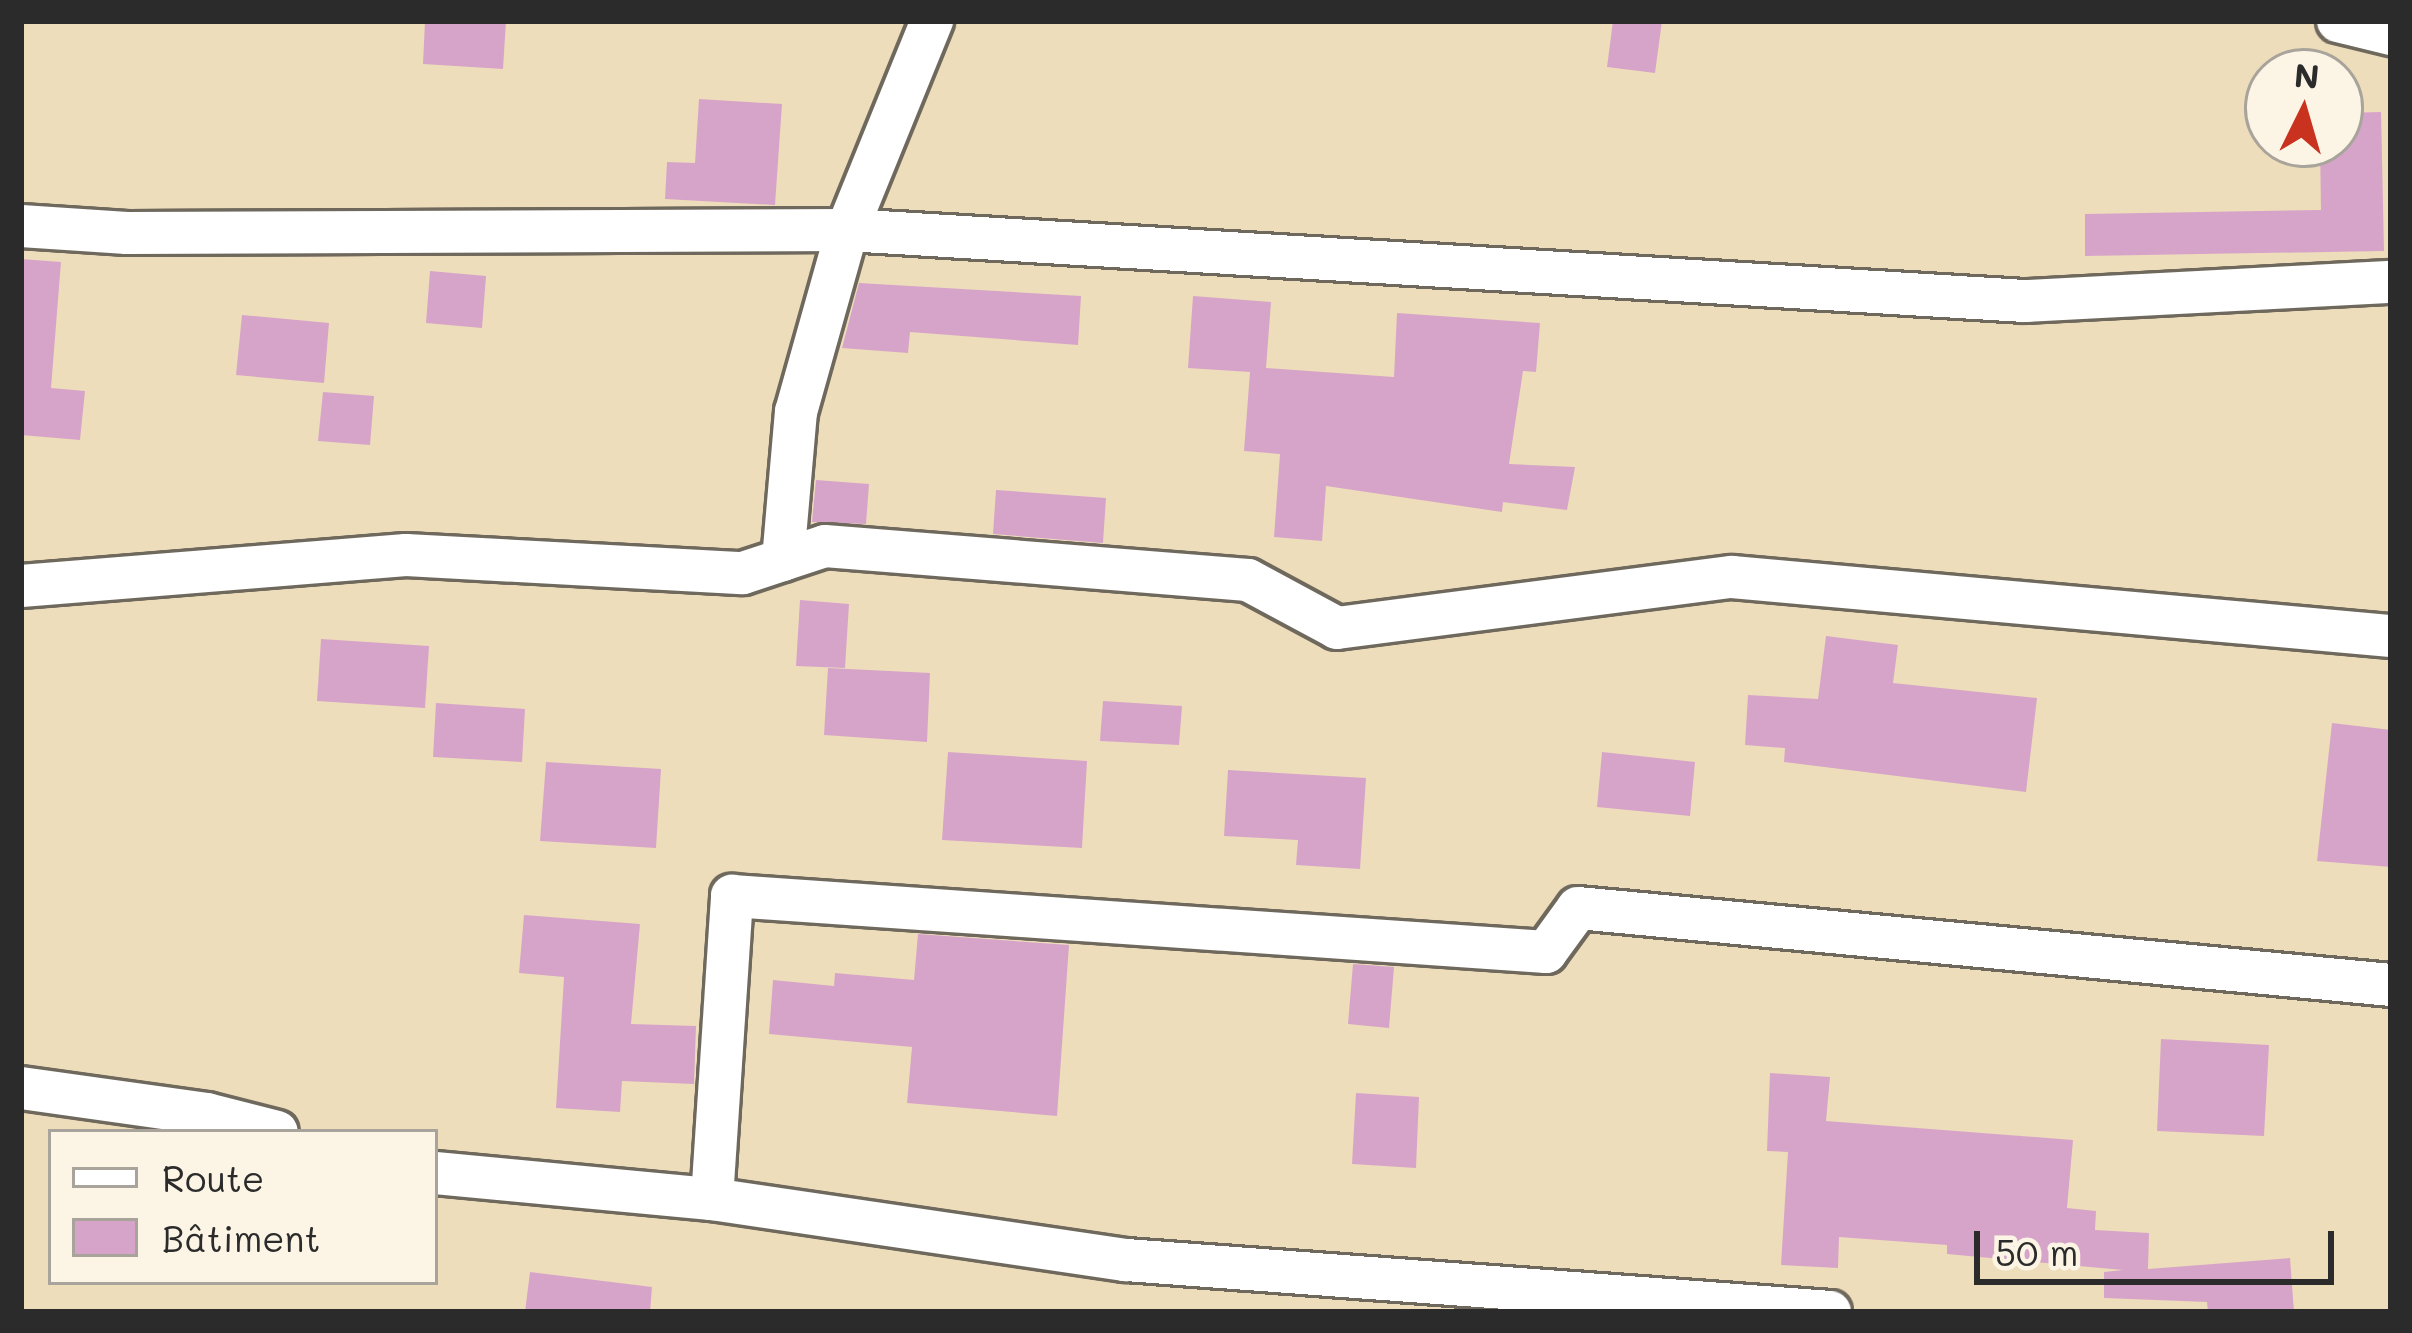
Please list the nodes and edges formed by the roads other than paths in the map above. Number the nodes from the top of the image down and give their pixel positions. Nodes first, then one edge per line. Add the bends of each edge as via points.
1 (932, 21) edge
2 (2338, 21) edge
3 (2391, 34) edge
4 (21, 226) edge
5 (847, 230) junction
6 (2391, 282) edge
7 (783, 560) junction
8 (21, 586) edge
9 (2391, 636) edge
10 (2391, 985) edge
11 (21, 1088) edge
12 (260, 1129) edge
13 (438, 1173) edge
14 (712, 1199) junction
15 (1830, 1312) edge

1 - 5 street
2 - 3 street
4 - 5 street via 127,233
5 - 6 street via 2026,301
5 - 7 street via 796,412
7 - 8 street via 743,573 406,555
7 - 9 street via 825,546 1248,580 1337,628 1732,578
10 - 14 street via 1579,908 1546,952 732,896
11 - 12 street
13 - 14 street
14 - 15 street via 1126,1260

